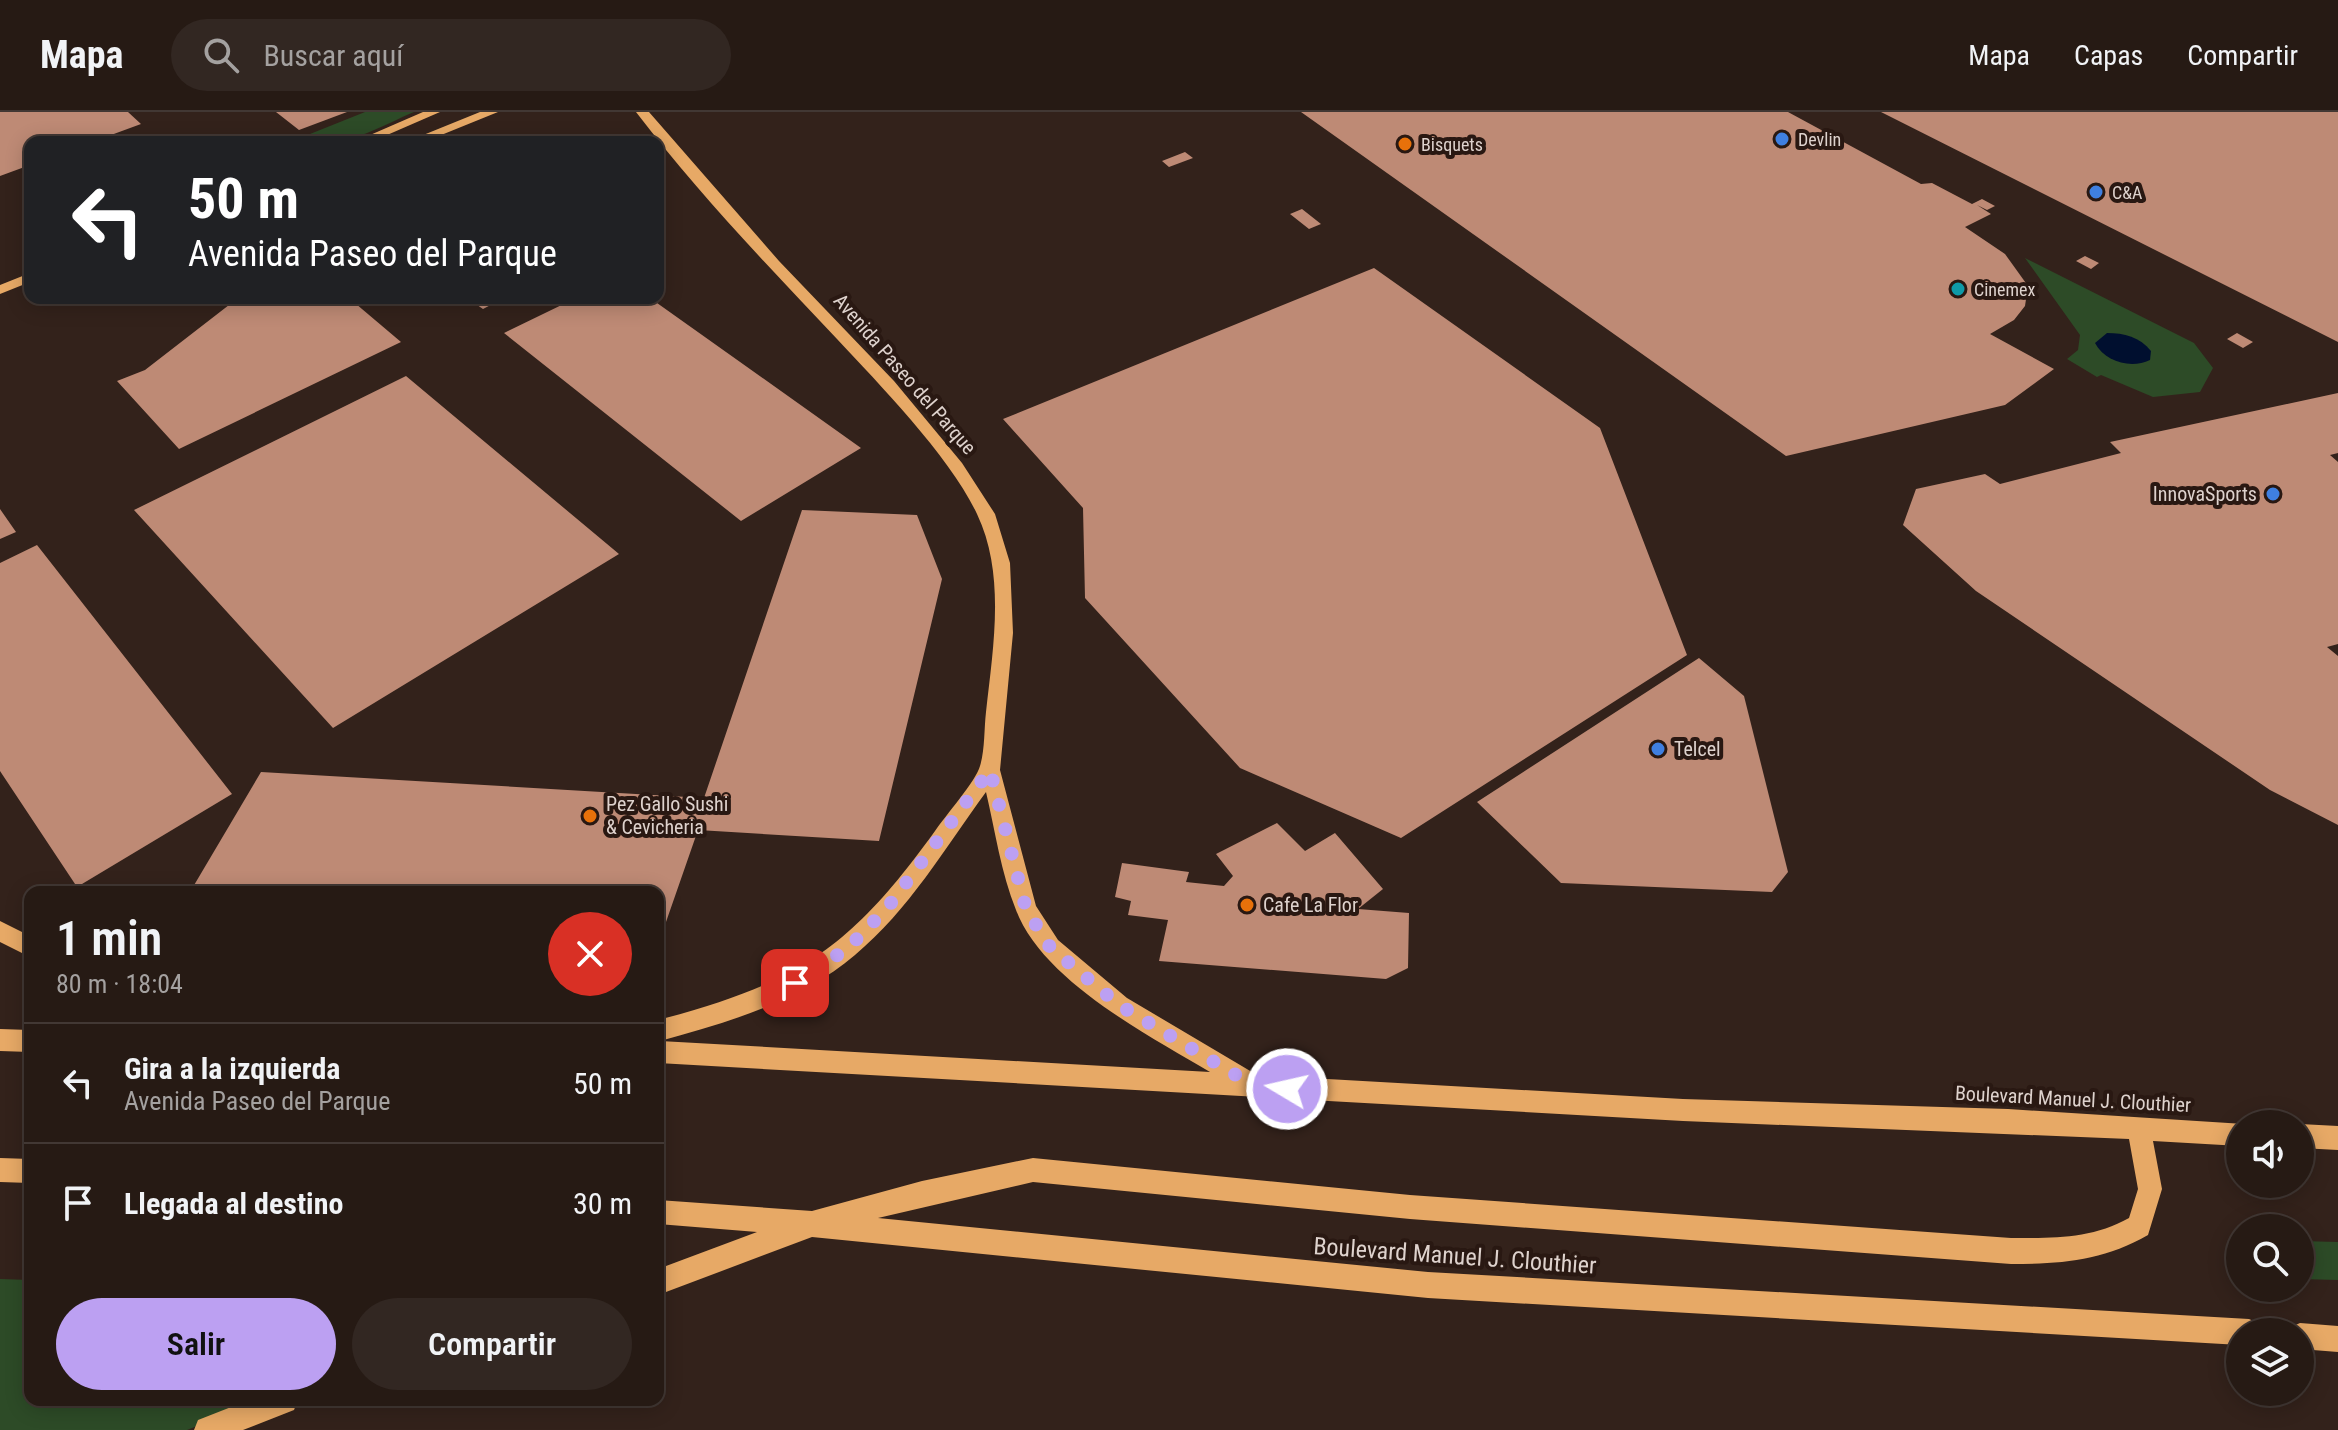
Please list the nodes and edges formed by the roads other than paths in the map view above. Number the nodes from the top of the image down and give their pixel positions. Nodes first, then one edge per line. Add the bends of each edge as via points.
1 (434, 112) edge
2 (492, 112) edge
3 (642, 112) edge
4 (375, 136) edge
5 (428, 136) edge
6 (663, 136) edge
7 (664, 137) edge
8 (24, 280) edge
9 (0, 290) edge
10 (24, 293) edge
11 (0, 303) edge
12 (990, 770) junction
13 (0, 931) edge
14 (24, 944) edge
15 (664, 1029) edge
16 (0, 1040) edge
17 (24, 1041) edge
18 (664, 1052) edge
19 (1256, 1087) junction
20 (2139, 1129) junction
21 (2226, 1133) edge
22 (2314, 1137) edge
23 (2338, 1138) edge
24 (0, 1170) edge
25 (24, 1171) edge
26 (664, 1212) edge
27 (812, 1224) junction
28 (664, 1280) edge
29 (2226, 1331) edge
30 (2314, 1337) edge
31 (2338, 1339) edge
32 (269, 1406) edge
33 (208, 1430) edge

1 - 4 main road
2 - 5 main road
3 - 6 main road, Avenida Paseo del Parque
7 - 12 main road, Avenida Paseo del Parque via 888,384 956,467 986,514 1001,563 1004,633
8 - 9 main road
10 - 11 main road
12 - 15 main road via 888,907 848,948 795,983 738,1009
12 - 19 main road, Avenida Paseo del Parque via 1026,909 1050,947 1119,1005
13 - 14 main road
16 - 17 main road
18 - 19 main road, Boulevard Manuel J. Clouthier
19 - 20 main road, Boulevard Manuel J. Clouthier
20 - 21 main road, Boulevard Manuel J. Clouthier
20 - 27 main road via 2150,1189 2139,1226 2114,1242 2077,1251 2011,1251 1410,1207 1033,1170 922,1193
22 - 23 main road
24 - 25 main road
26 - 27 main road, Boulevard Manuel J. Clouthier
27 - 28 main road
27 - 29 main road, Boulevard Manuel J. Clouthier via 1441,1286
30 - 31 main road
32 - 33 main road

